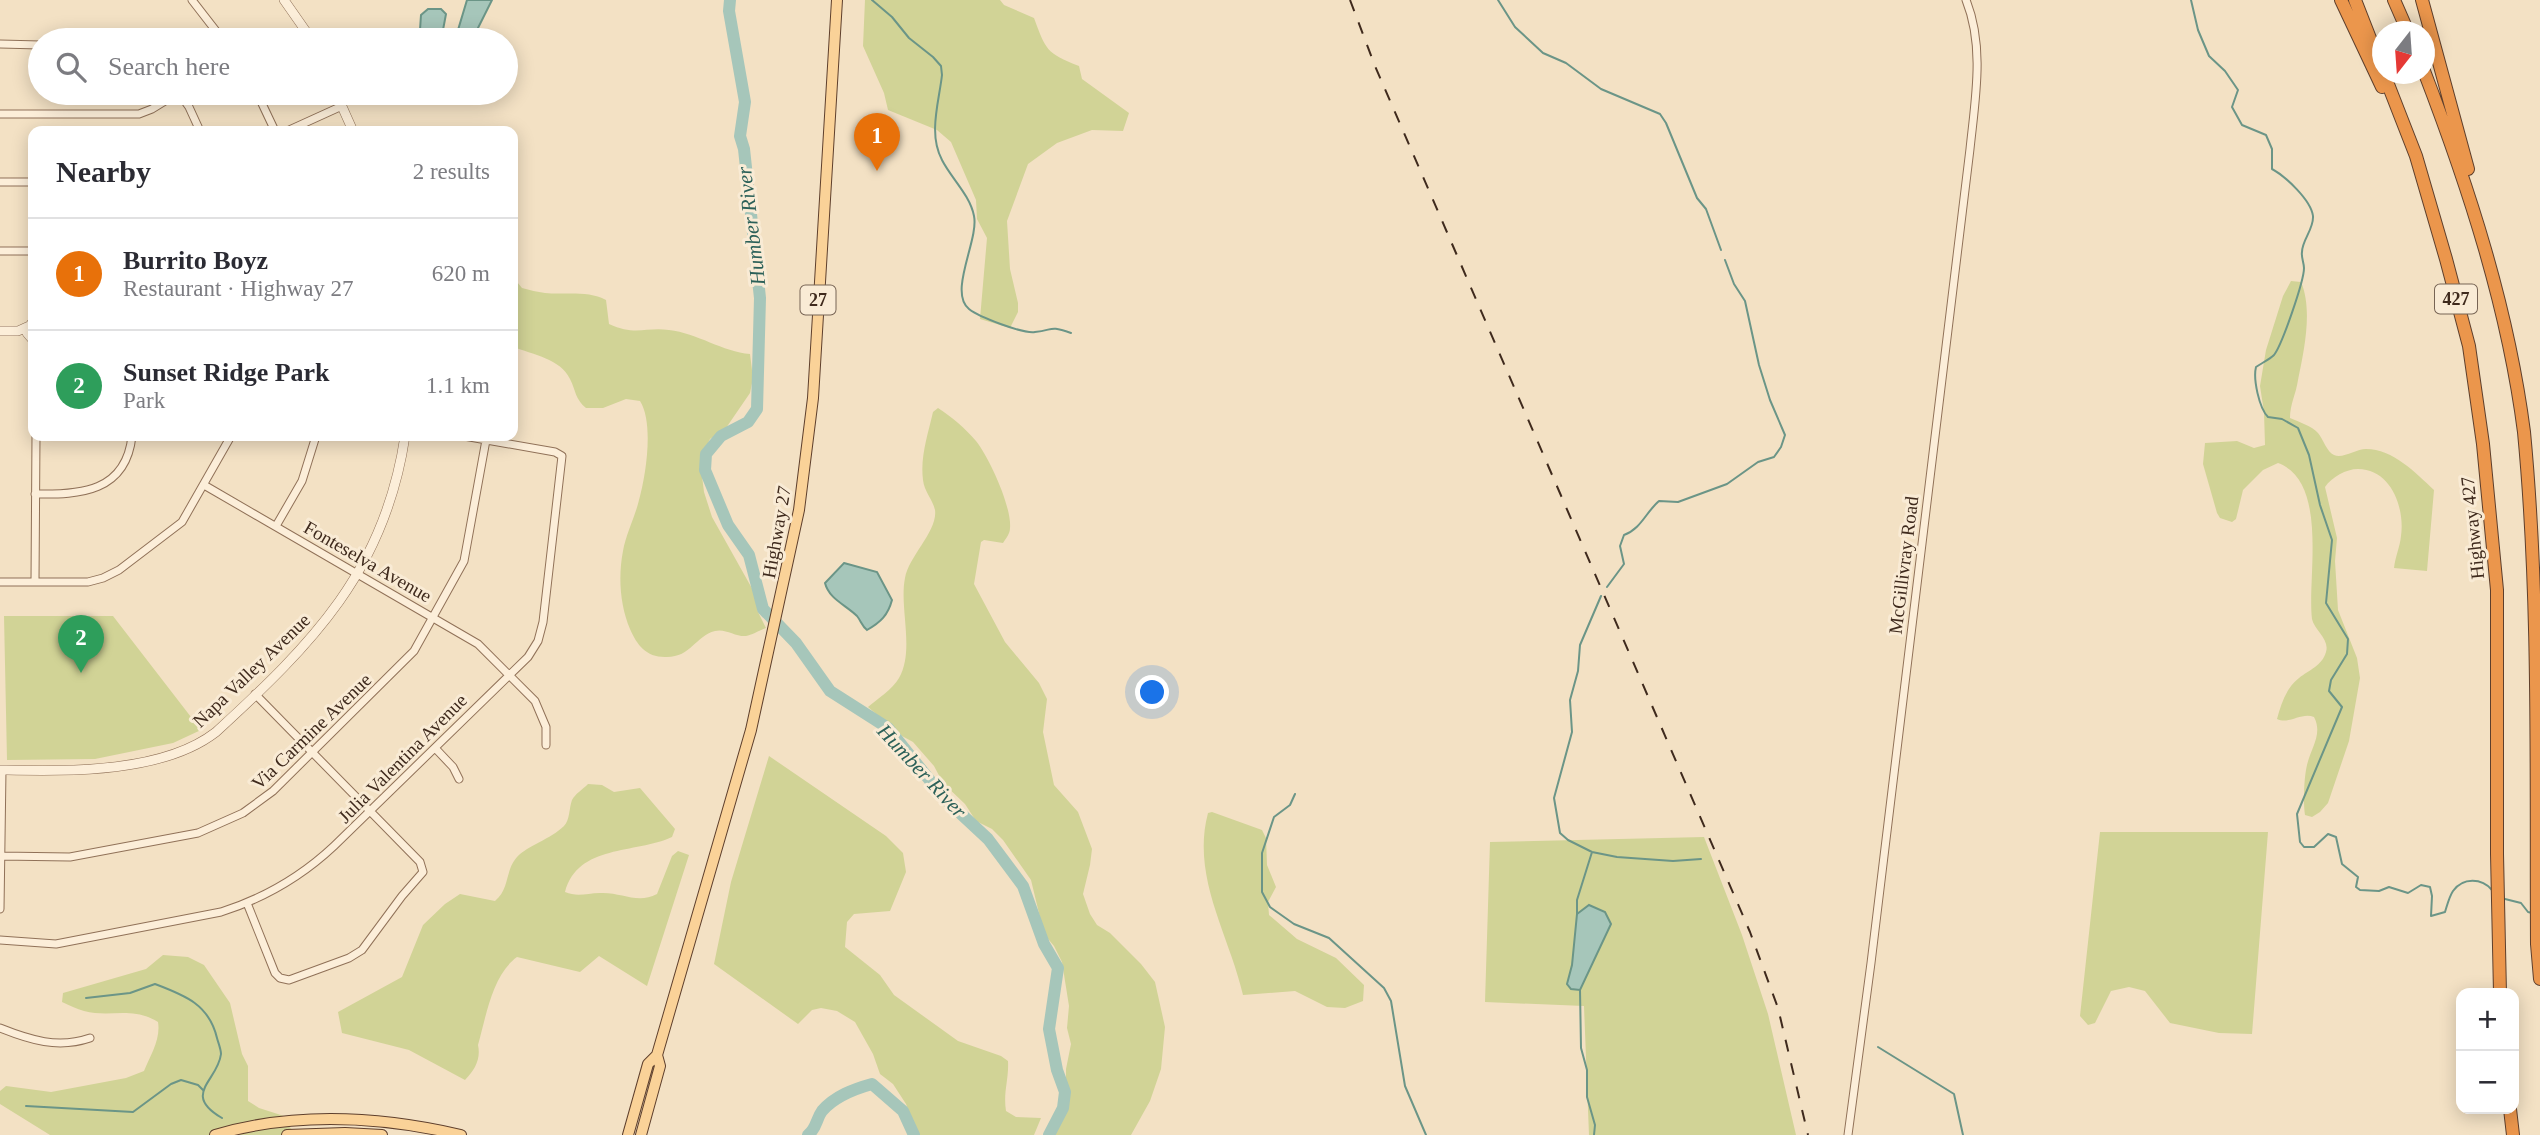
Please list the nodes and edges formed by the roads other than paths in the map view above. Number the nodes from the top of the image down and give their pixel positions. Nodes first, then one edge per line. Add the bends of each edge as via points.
1 (192, 0) edge
2 (284, 0) edge
3 (837, 0) edge
4 (1966, 0) edge
5 (2341, 0) edge
6 (2355, 0) edge
7 (2394, 0) edge
8 (2422, 0) edge
9 (2403, 21) edge
10 (214, 28) edge
11 (304, 28) edge
12 (2372, 43) edge
13 (0, 44) edge
14 (28, 45) edge
15 (2388, 84) edge
16 (2429, 84) edge
17 (158, 105) edge
18 (187, 105) edge
19 (263, 105) edge
20 (342, 106) joint
21 (0, 114) edge
22 (198, 126) edge
23 (273, 126) edge
24 (299, 126) edge
25 (351, 126) edge
26 (2416, 156) junction
27 (0, 182) edge
28 (28, 182) edge
29 (0, 251) edge
30 (28, 251) edge
31 (2487, 251) junction
32 (28, 325) edge
33 (0, 331) edge
34 (18, 331) junction
35 (28, 337) edge
36 (36, 441) edge
37 (131, 441) edge
38 (228, 441) edge
39 (314, 441) edge
40 (404, 441) edge
41 (486, 441) edge
42 (492, 441) edge
43 (204, 485) junction
44 (35, 494) junction
45 (276, 526) junction
46 (358, 574) junction
47 (0, 582) edge
48 (35, 582) junction
49 (434, 617) junction
50 (510, 674) junction
51 (255, 694) junction
52 (546, 745) dead end
53 (435, 748) junction
54 (312, 752) junction
55 (1, 770) edge
56 (459, 779) dead end
57 (370, 811) junction
58 (1, 856) edge
59 (247, 903) junction
60 (0, 909) edge
61 (0, 940) edge
62 (2540, 979) edge
63 (2500, 988) edge
64 (0, 1028) edge
65 (90, 1038) dead end
66 (657, 1055) junction
67 (2511, 1114) edge
68 (215, 1135) edge
69 (287, 1135) edge
70 (382, 1135) edge
71 (461, 1135) edge
72 (628, 1135) edge
73 (641, 1135) edge
74 (1848, 1135) edge
75 (2513, 1135) edge

1 - 10 street
2 - 11 street
3 - 66 main road, Highway 27 / 27 via 813,398 799,510 751,730
4 - 74 street, McGillivray Road via 1977,53 1970,149
5 - 26 highway
6 - 12 highway, Highway 427 / 427
7 - 9 highway
8 - 31 highway
13 - 14 street
15 - 26 highway, Highway 427 / 427
16 - 31 highway, 427
17 - 21 street via 139,114
18 - 22 street
19 - 23 street
20 - 24 street
20 - 25 street
26 - 63 highway, Highway 427 / 427 via 2469,346 2483,444 2497,590
27 - 28 street
29 - 30 street
31 - 62 highway, 427 via 2521,416 2533,513
32 - 34 street
33 - 34 street
34 - 35 street
36 - 44 street
37 - 44 street via 123,463 101,485 75,494
38 - 43 street
39 - 45 street via 302,481
40 - 46 street, Napa Valley Avenue via 388,508
41 - 49 street, Via Carmine Avenue via 464,561
42 - 50 street, Julia Valentina Avenue via 559,453 563,461 541,632 533,649
43 - 45 street, Fonteselva Avenue
43 - 48 street via 178,525 111,575 88,582
44 - 48 street
45 - 46 street, Fonteselva Avenue
46 - 49 street, Fonteselva Avenue
46 - 51 street, Napa Valley Avenue via 318,631
47 - 48 street
49 - 50 street, Fonteselva Avenue via 478,644
49 - 54 street, Via Carmine Avenue via 414,651
50 - 52 street, Fonteselva Avenue via 542,713
50 - 53 street, Julia Valentina Avenue
51 - 54 street
51 - 55 street, Napa Valley Avenue via 208,738 177,754 92,770
53 - 56 street
53 - 57 street, Julia Valentina Avenue
54 - 57 street
54 - 58 street, Via Carmine Avenue via 257,804 206,830 70,857
55 - 58 street
57 - 59 street, Julia Valentina Avenue via 306,870
57 - 59 street via 420,862 423,872 355,955 289,980 279,978
58 - 60 street
59 - 61 street, Julia Valentina Avenue via 56,944
64 - 65 street via 40,1042 75,1043
66 - 72 main road, Highway 27 / 27 via 648,1064
66 - 73 main road, Highway 27 / 27 via 660,1066
67 - 75 highway
68 - 71 main road via 262,1124 328,1118 382,1120
69 - 70 main road

